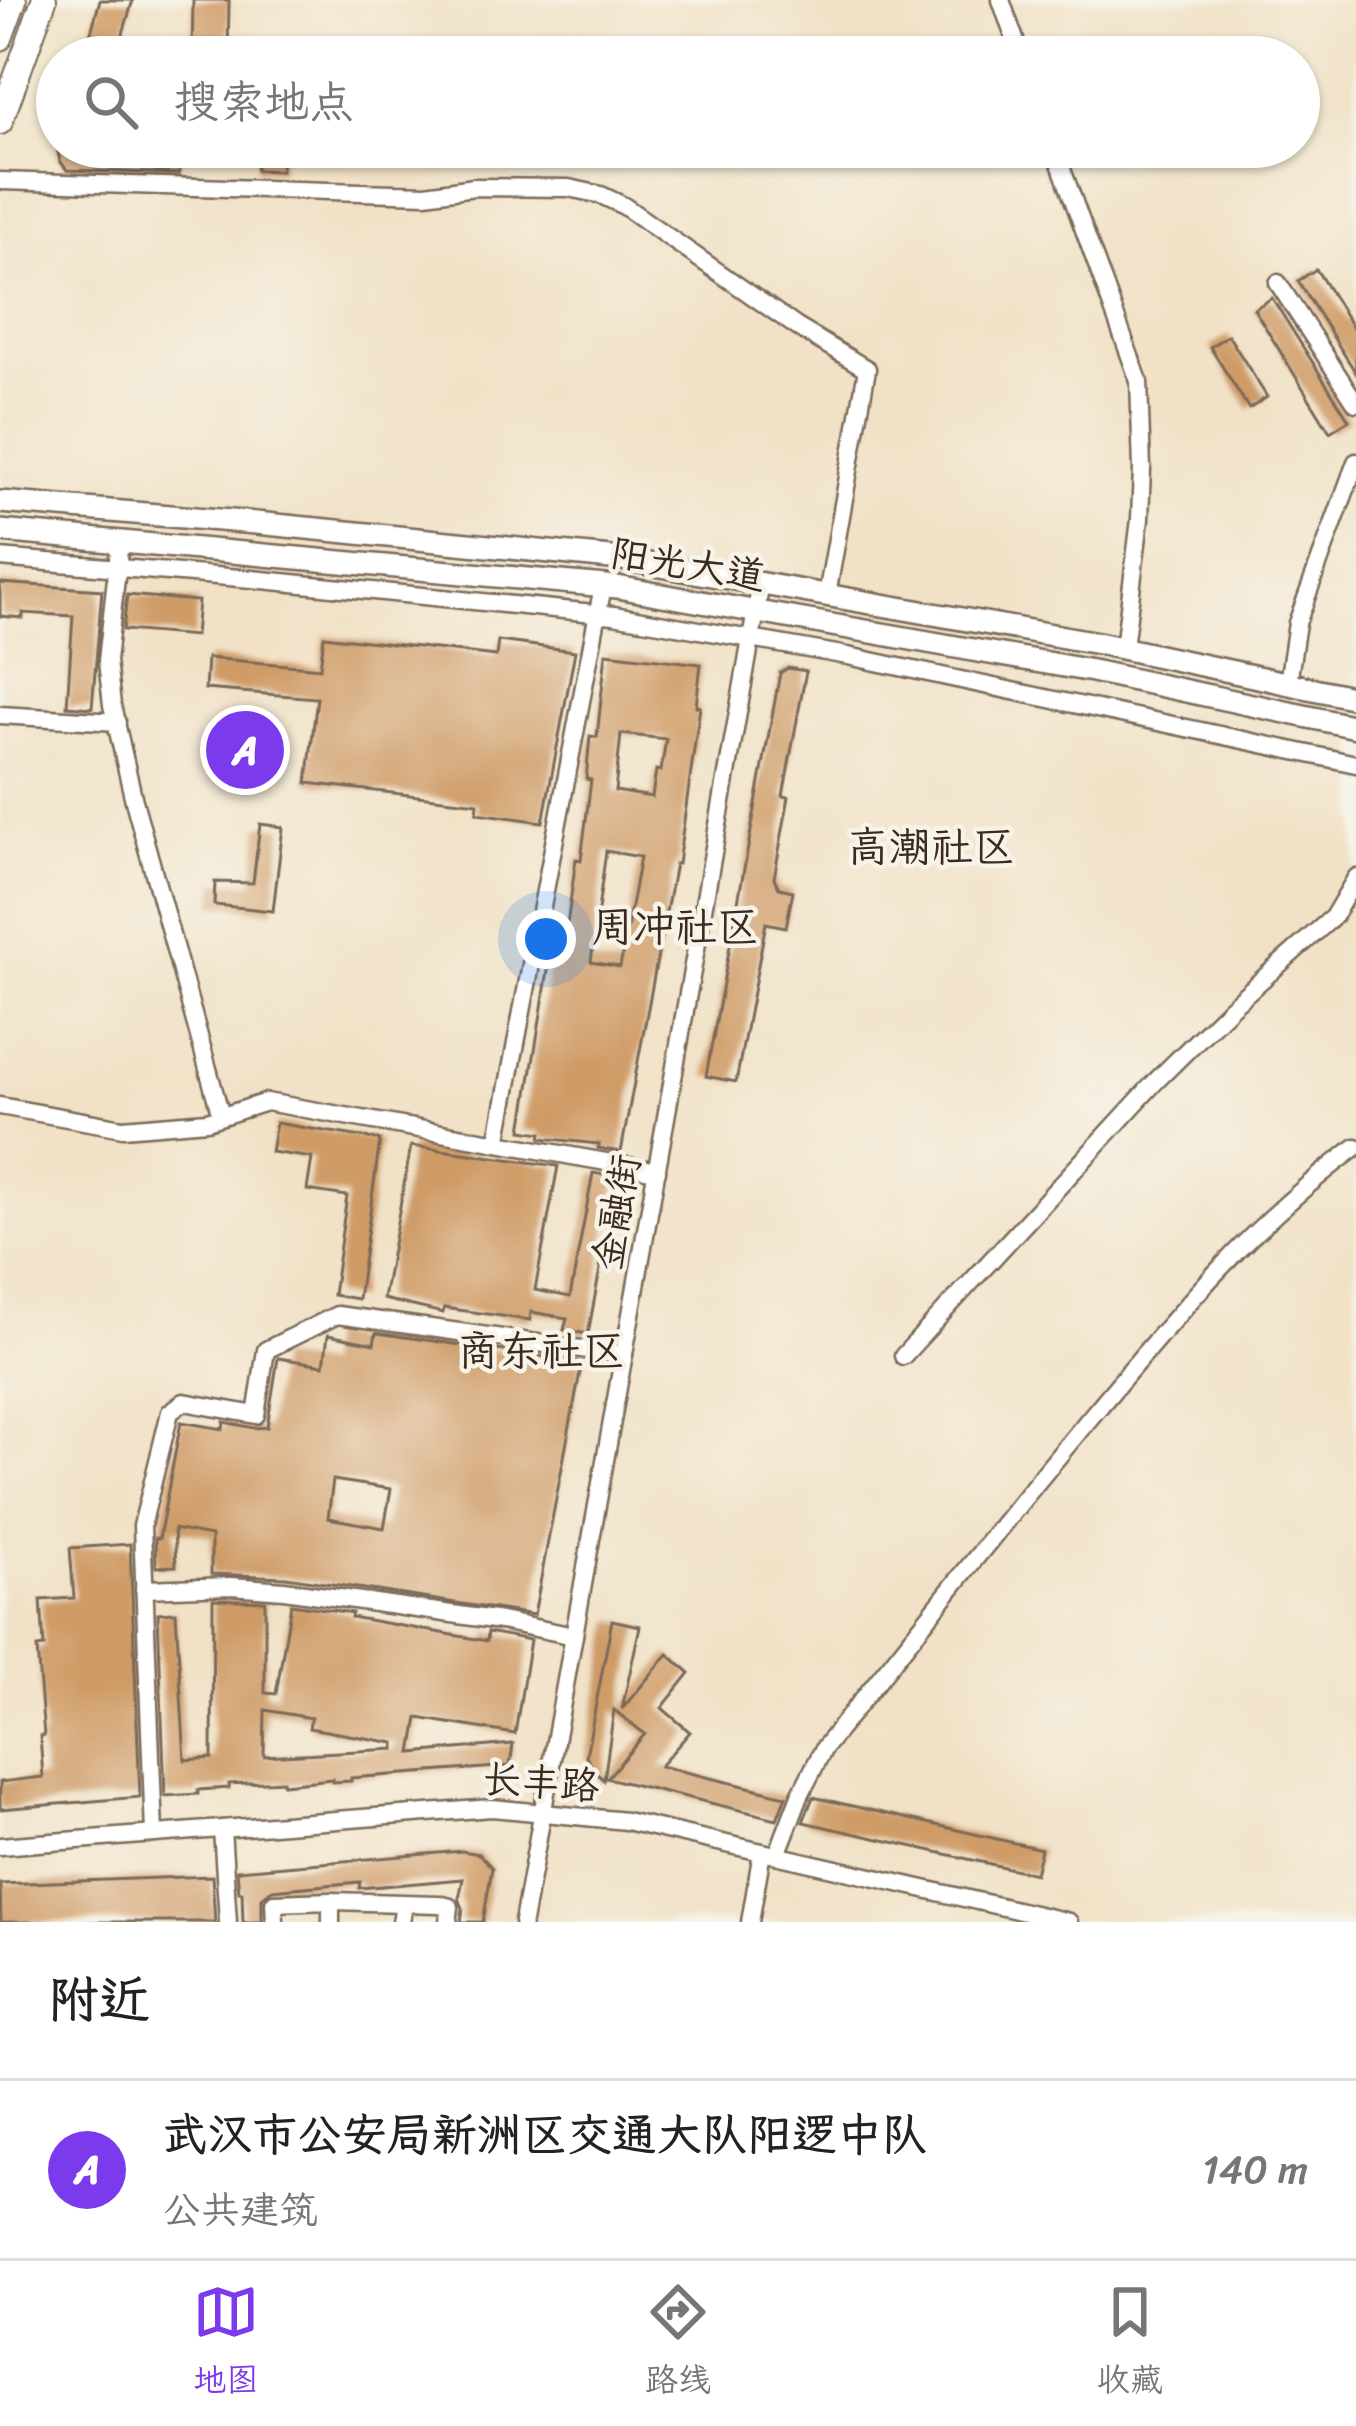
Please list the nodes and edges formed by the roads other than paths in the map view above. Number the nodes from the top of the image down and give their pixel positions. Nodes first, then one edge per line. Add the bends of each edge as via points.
1 (14, 0) edge
2 (44, 0) edge
3 (1000, 0) edge
4 (1013, 36) edge
5 (0, 38) edge
6 (0, 122) edge
7 (1062, 168) edge
8 (0, 181) edge
9 (1278, 283) dead end
10 (1356, 403) edge
11 (1356, 462) edge
12 (0, 492) edge
13 (0, 502) edge
14 (24, 504) junction
15 (2, 531) edge
16 (120, 541) junction
17 (0, 558) edge
18 (117, 568) junction
19 (761, 584) junction
20 (603, 586) junction
21 (827, 595) junction
22 (756, 612) junction
23 (598, 613) junction
24 (751, 639) junction
25 (1124, 648) junction
26 (1288, 683) junction
27 (1356, 698) edge
28 (0, 715) edge
29 (117, 722) junction
30 (1356, 727) edge
31 (1356, 764) edge
32 (1356, 878) edge
33 (0, 1106) edge
34 (221, 1117) junction
35 (497, 1143) junction
36 (1356, 1147) edge
37 (656, 1171) junction
38 (624, 1355) junction
39 (903, 1356) dead end
40 (144, 1589) junction
41 (574, 1636) junction
42 (543, 1811) junction
43 (221, 1829) junction
44 (154, 1834) junction
45 (0, 1846) edge
46 (769, 1854) junction
47 (332, 1901) junction
48 (402, 1913) edge
49 (228, 1922) edge
50 (275, 1922) edge
51 (331, 1922) edge
52 (448, 1922) edge
53 (523, 1922) edge
54 (750, 1922) edge
55 (1069, 1922) edge

1 - 5 highway
2 - 6 highway
3 - 4 street
7 - 25 street via 1139,381 1140,519
8 - 21 street via 426,194 568,188 613,200 867,369
9 - 10 street
11 - 26 street via 1297,623
12 - 14 street
13 - 14 main road, 阳光大道
14 - 19 main road, 阳光大道 via 621,559
15 - 16 main road, 阳光大道
16 - 18 street
16 - 20 main road, 阳光大道
17 - 18 street
18 - 23 street
18 - 29 street via 107,661
19 - 21 main road, 阳光大道
19 - 22 street, 金融街
20 - 22 main road, 阳光大道
20 - 23 street
21 - 25 main road, 阳光大道
22 - 24 street, 金融街
22 - 30 main road, 阳光大道
23 - 24 street
23 - 35 street
24 - 31 street
24 - 37 street, 金融街
25 - 26 main road, 阳光大道
26 - 27 main road, 阳光大道
28 - 29 street
29 - 34 street
32 - 39 street via 1333,917 1156,1081
33 - 34 street via 123,1128
34 - 35 street via 266,1102
35 - 37 street
36 - 46 street via 1220,1266 1043,1474 824,1748
37 - 38 street, 金融街
38 - 40 street via 337,1315 266,1350 256,1415 184,1402 170,1412 142,1526
38 - 41 street, 金融街
40 - 41 street via 284,1590
40 - 44 street
41 - 42 street, 金融街
42 - 43 street, 长丰路
42 - 46 street, 长丰路
42 - 53 street, 金融街
43 - 44 street, 长丰路
43 - 49 street
44 - 45 street, 长丰路
46 - 54 street
46 - 55 street, 长丰路
47 - 48 street
47 - 50 street via 274,1903
47 - 51 street
48 - 52 street via 439,1904 450,1907

